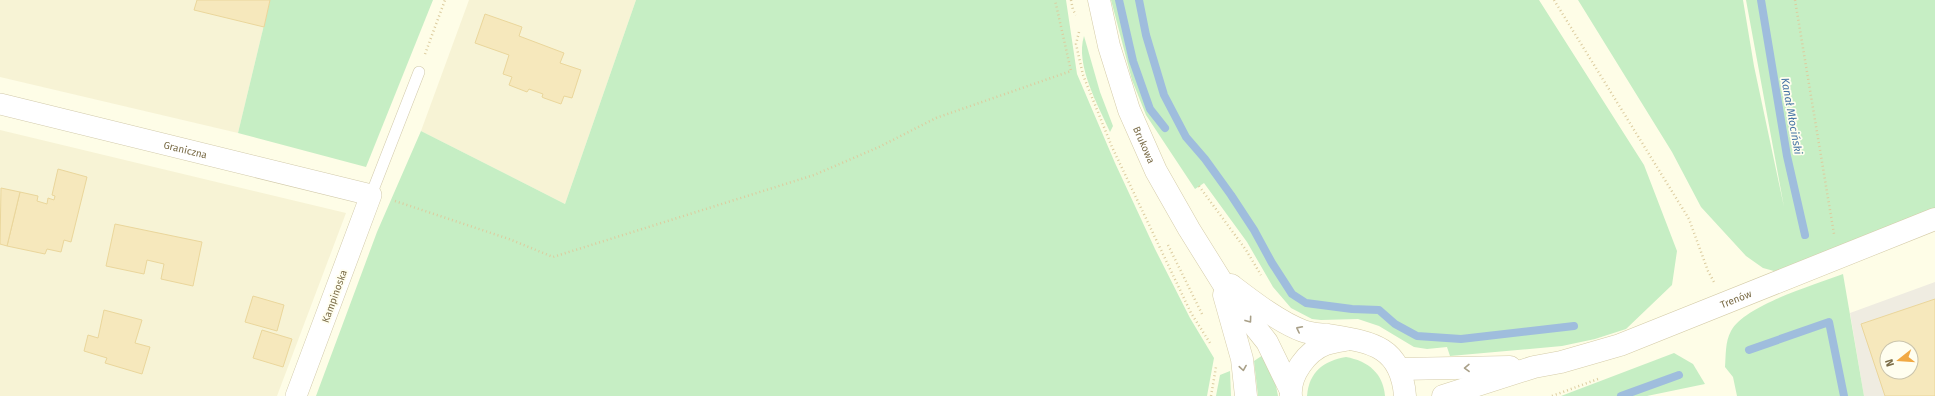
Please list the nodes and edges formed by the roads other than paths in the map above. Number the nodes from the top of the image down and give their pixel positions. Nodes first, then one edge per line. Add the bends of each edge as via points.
1 (1099, 0) edge
2 (419, 72) road end
3 (0, 104) edge
4 (371, 195) junction
5 (1935, 219) edge
6 (1219, 276) junction
7 (1350, 339) junction
8 (1534, 367) junction
9 (1399, 369) junction
10 (1291, 392) edge
11 (296, 396) edge
12 (1246, 396) edge
13 (1405, 396) edge
14 (1443, 396) edge

1 - 6 main road, Brukowa via 1129,110 1156,170
2 - 4 lane
3 - 4 street, Graniczna
4 - 11 street, Kampinoska
5 - 8 main road, Trenów via 1620,345
7 -> 6 main road, Brukowa via 1304,332 1272,314
6 -> 10 main road, Brukowa via 1255,329 1267,342
6 -> 12 main road via 1242,359
7 - 9 main road, Brukowa via 1370,343 1387,353
7 - 10 main road via 1326,344 1306,358 1296,373
8 -> 9 main road, Trenów
8 - 14 main road, Trenów
9 - 13 main road

